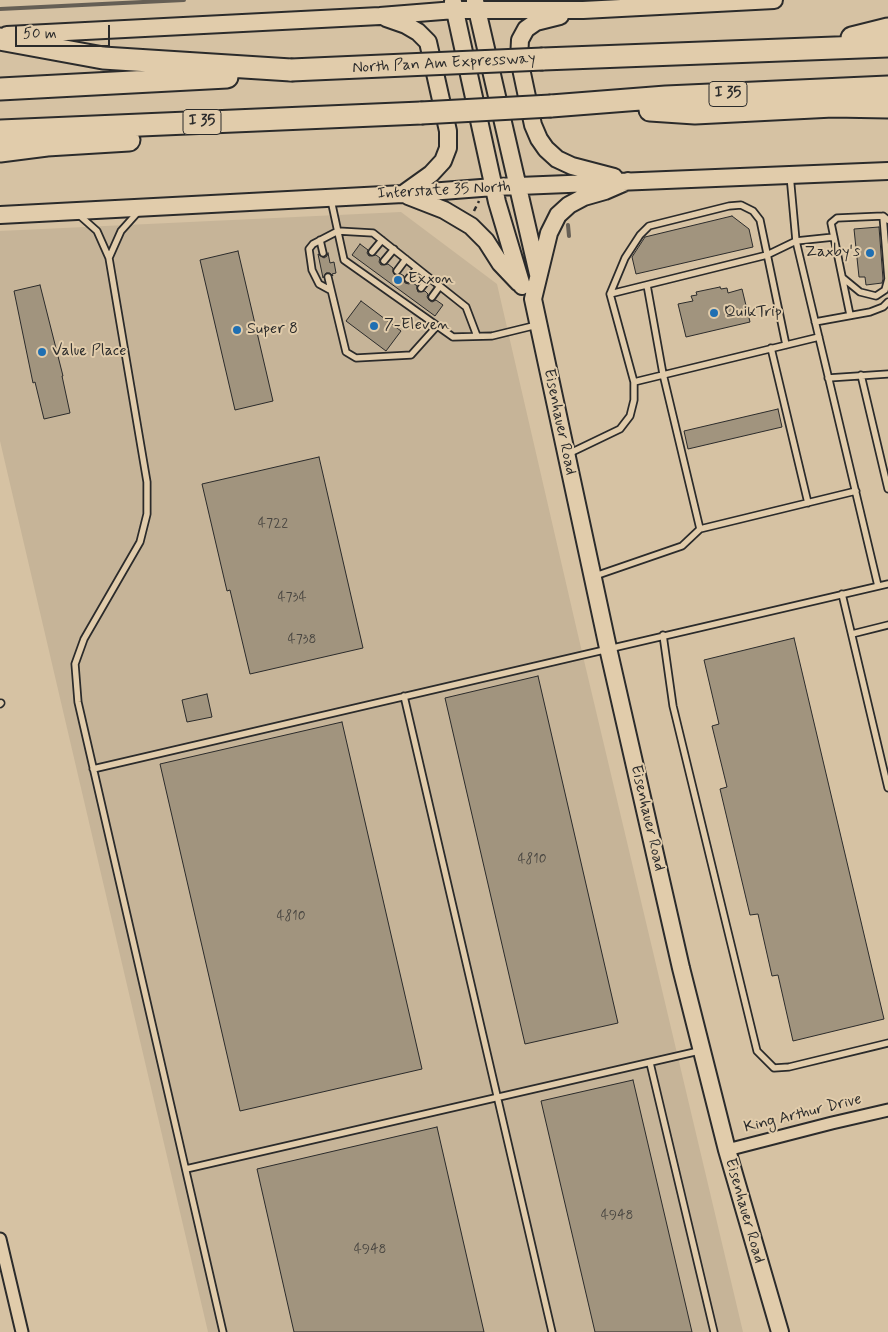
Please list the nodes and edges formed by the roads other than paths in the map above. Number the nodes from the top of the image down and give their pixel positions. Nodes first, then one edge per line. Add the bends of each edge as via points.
1 (413, 0) edge
2 (520, 0) edge
3 (774, 0) edge
4 (453, 5) edge
5 (476, 5) edge
6 (583, 10) junction
7 (380, 16) junction
8 (888, 29) edge
9 (0, 35) edge
10 (0, 39) edge
11 (888, 46) edge
12 (809, 48) junction
13 (291, 70) junction
14 (888, 87) edge
15 (0, 89) edge
16 (559, 106) junction
17 (888, 107) edge
18 (412, 113) junction
19 (0, 131) edge
20 (0, 151) edge
21 (888, 171) edge
22 (790, 174) junction
23 (628, 181) junction
24 (518, 186) junction
25 (494, 188) junction
26 (403, 194) junction
27 (331, 198) junction
28 (144, 207) junction
29 (73, 211) junction
30 (0, 215) edge
31 (886, 218) edge
32 (338, 231) junction
33 (834, 237) junction
34 (320, 240) junction
35 (382, 240) junction
36 (796, 241) junction
37 (394, 250) junction
38 (372, 252) dead end
39 (323, 253) dead end
40 (768, 255) junction
41 (109, 258) junction
42 (406, 259) junction
43 (384, 261) dead end
44 (363, 263) dead end
45 (417, 268) junction
46 (358, 270) junction
47 (397, 271) dead end
48 (376, 272) dead end
49 (539, 276) junction
50 (328, 277) dead end
51 (429, 278) junction
52 (843, 278) junction
53 (370, 279) junction
54 (408, 279) dead end
55 (389, 282) dead end
56 (648, 285) junction
57 (440, 286) junction
58 (522, 286) junction
59 (384, 288) junction
60 (421, 288) dead end
61 (330, 290) junction
62 (400, 290) dead end
63 (610, 294) junction
64 (395, 296) junction
65 (432, 297) dead end
66 (533, 298) junction
67 (412, 299) dead end
68 (888, 302) edge
69 (408, 305) junction
70 (424, 308) dead end
71 (420, 314) junction
72 (850, 315) junction
73 (815, 322) junction
74 (539, 324) junction
75 (437, 326) junction
76 (477, 336) junction
77 (819, 337) junction
78 (786, 345) junction
79 (771, 348) junction
80 (663, 374) junction
81 (888, 374) edge
82 (862, 376) junction
83 (828, 378) junction
84 (634, 382) junction
85 (566, 455) junction
86 (888, 489) edge
87 (856, 491) junction
88 (808, 502) junction
89 (700, 529) junction
90 (593, 577) junction
91 (888, 584) edge
92 (878, 586) junction
93 (842, 594) junction
94 (888, 625) edge
95 (852, 634) junction
96 (662, 635) junction
97 (608, 648) junction
98 (404, 696) junction
99 (93, 769) junction
100 (888, 788) edge
101 (888, 1043) edge
102 (701, 1051) junction
103 (650, 1062) junction
104 (497, 1098) junction
105 (888, 1110) edge
106 (726, 1150) junction
107 (186, 1169) junction
108 (0, 1239) edge
109 (777, 1331) edge
110 (22, 1332) edge
111 (223, 1332) edge
112 (552, 1332) edge
113 (714, 1332) edge

1 - 7 main road
2 - 6 main road
3 - 6 main road
4 - 5 main road
4 - 7 main road
4 - 25 main road, Eisenhauer Road
5 - 6 main road
5 - 24 main road, Eisenhauer Road
6 - 23 main road via 536,22 526,29 520,40 519,59 533,125 546,149 557,159
7 - 9 main road
7 - 26 main road via 418,32 428,42 448,131 448,148 443,161
8 - 12 highway
10 - 13 highway via 103,58
11 - 12 highway, North Pan Am Expressway
12 - 13 highway, North Pan Am Expressway, bridge
13 - 15 highway, North Pan Am Expressway via 273,75
14 - 16 highway, I 35
16 - 17 highway via 695,113 833,106
16 - 18 highway, I 35, bridge
18 - 19 highway, I 35
18 - 20 highway via 246,135 47,145
21 - 22 main road, Interstate 35 North
22 - 23 main road, Interstate 35 North
22 - 36 lane
23 - 24 main road, Interstate 35 North
23 - 49 main road via 584,197 558,215 549,233
24 - 25 main road, Interstate 35 North
24 - 49 main road, Eisenhauer Road
25 - 26 main road, Interstate 35 North
25 - 58 main road, Eisenhauer Road
26 - 27 main road, Interstate 35 North
26 - 58 main road via 444,210 471,226
27 - 28 main road, Interstate 35 North
27 - 32 lane
28 - 29 main road, Interstate 35 North
28 - 41 lane via 121,231
29 - 30 main road, Interstate 35 North
29 - 41 lane via 97,231
31 - 33 lane via 837,218 831,223
31 - 52 lane via 888,278 884,290 876,296 860,292
32 - 34 lane
32 - 35 lane via 373,233
32 - 46 lane via 344,260
33 - 36 lane
33 - 52 lane
34 - 39 lane
34 - 61 lane via 309,249 312,270 319,284
35 - 37 lane
35 - 38 lane
36 - 40 lane
36 - 73 lane
37 - 42 lane
37 - 43 lane
40 - 56 lane
40 - 63 lane via 760,220 753,211 741,205 729,206 649,226 625,258
40 - 78 lane
41 - 99 lane via 148,482 147,514 140,542 84,639 75,664 78,702
42 - 45 lane
42 - 47 lane
44 - 46 lane
45 - 51 lane
45 - 54 lane
46 - 53 lane
48 - 53 lane
49 - 66 main road, Eisenhauer Road
50 - 61 lane
51 - 57 lane
51 - 60 lane
52 - 72 lane
53 - 59 lane
55 - 59 lane
56 - 63 lane
56 - 80 lane
57 - 65 lane
57 - 76 lane via 466,307
58 - 66 main road, Eisenhauer Road
59 - 64 lane
61 - 75 lane via 346,352 356,358 411,355
62 - 64 lane
63 - 84 lane
64 - 69 lane
66 - 74 main road, Eisenhauer Road
67 - 69 lane
68 - 72 lane via 870,312
69 - 71 lane
70 - 71 lane
71 - 75 lane
72 - 73 lane
73 - 77 lane
74 - 76 lane via 492,336
74 - 85 main road, Eisenhauer Road
75 - 76 lane via 453,338
77 - 78 lane
77 - 83 lane
78 - 79 lane
79 - 80 lane
79 - 88 lane
80 - 84 lane
80 - 89 lane
81 - 82 lane
82 - 83 lane
82 - 86 lane
83 - 87 lane
84 - 85 lane via 630,416 620,429
85 - 90 main road, Eisenhauer Road
87 - 88 lane
87 - 92 lane
88 - 89 lane
89 - 90 lane via 682,546
90 - 97 main road, Eisenhauer Road
91 - 92 lane
92 - 93 lane
93 - 95 lane
93 - 96 lane
94 - 95 lane
95 - 100 lane
96 - 97 lane
96 - 101 lane via 673,706 757,1052 774,1068 789,1067
97 - 98 lane
97 - 102 main road, Eisenhauer Road
98 - 99 lane
98 - 104 lane
99 - 107 lane
102 - 103 lane
102 - 106 main road, Eisenhauer Road
103 - 104 lane
103 - 113 lane
104 - 107 lane
104 - 112 lane
105 - 106 street, King Arthur Drive
106 - 109 main road, Eisenhauer Road
107 - 111 lane
108 - 110 street

